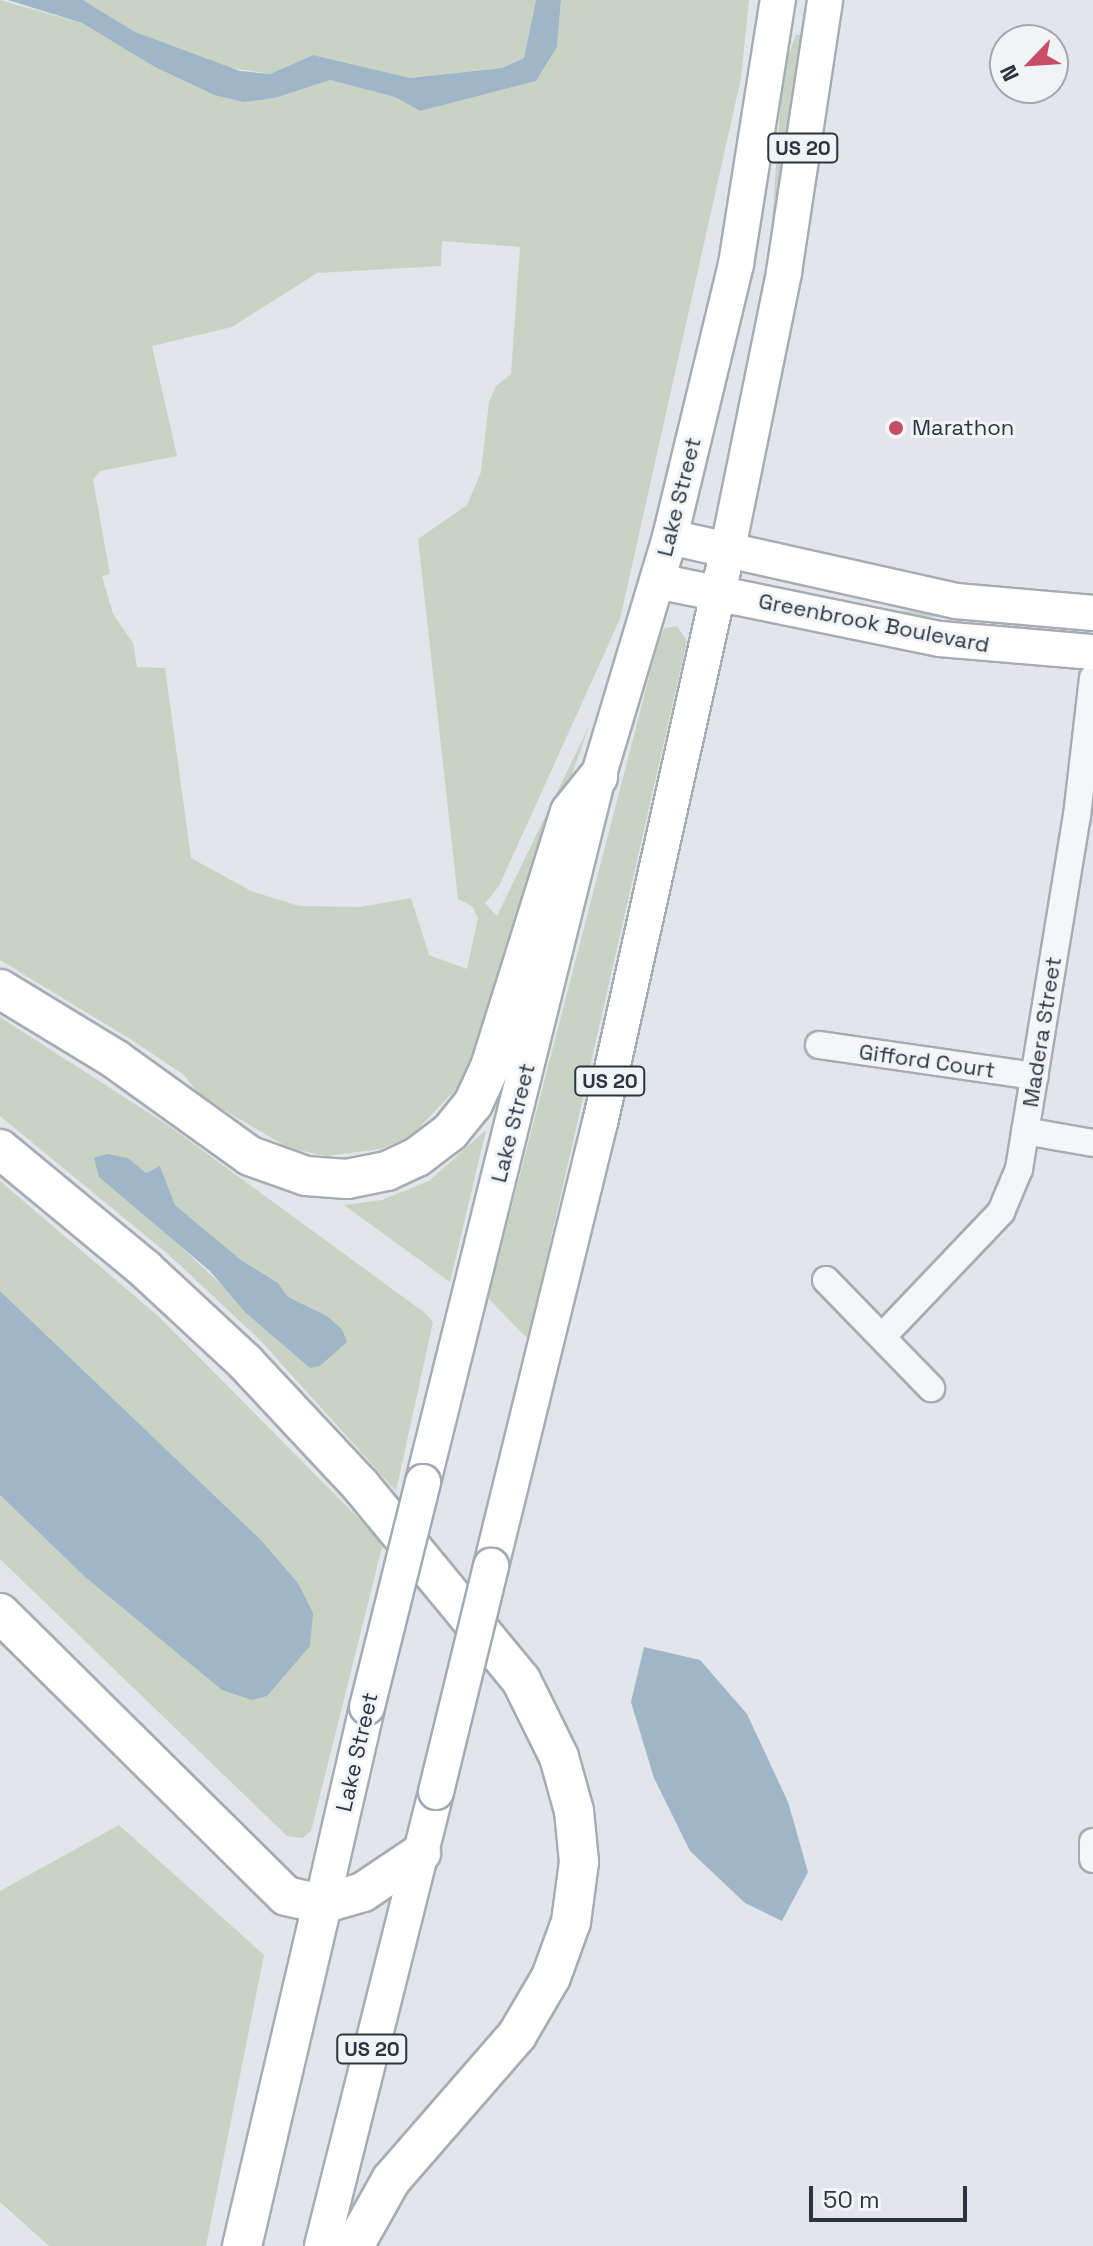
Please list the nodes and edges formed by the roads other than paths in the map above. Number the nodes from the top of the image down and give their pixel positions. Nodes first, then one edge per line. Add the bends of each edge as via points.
1 (778, 0) edge
2 (825, 0) edge
3 (670, 537) junction
4 (727, 553) junction
5 (657, 581) junction
6 (718, 594) junction
7 (1093, 613) edge
8 (1093, 630) edge
9 (1093, 652) edge
10 (1093, 678) edge
11 (598, 777) junction
12 (1085, 817) edge
13 (0, 989) edge
14 (819, 1045) dead end
15 (1035, 1076) junction
16 (1025, 1131) junction
17 (1093, 1143) edge
18 (0, 1149) edge
19 (826, 1280) dead end
20 (882, 1337) junction
21 (931, 1388) dead end
22 (0, 1613) edge
23 (1093, 1842) edge
24 (421, 1853) junction
25 (1093, 1859) edge
26 (322, 1904) junction
27 (242, 2246) edge
28 (322, 2246) edge
29 (354, 2246) edge

1 - 3 main road, Lake Street / US 20 via 737,259
2 - 4 main road, US 20 via 784,272
3 - 4 main road, Greenbrook Boulevard
3 - 5 main road, Lake Street / US 20
4 - 6 main road, US 20
4 - 7 main road, Greenbrook Boulevard via 956,601
5 - 6 main road, Greenbrook Boulevard
5 - 11 main road, Lake Street / US 20
6 - 9 main road, Greenbrook Boulevard via 940,639
6 - 24 main road, US 20, bridge via 600,1123
7 - 8 street
10 - 12 street, Madera Street
11 - 13 highway via 570,812 490,1067 473,1104 450,1132 387,1171 347,1179 306,1176 250,1156 115,1059
11 - 26 main road, Lake Street / US 20, bridge
12 - 15 street, Madera Street
14 - 15 street, Gifford Court
15 - 16 street, Madera Street
16 - 17 street
16 - 20 street, Madera Street via 1019,1169 1001,1212
18 - 29 highway via 156,1279 245,1362 361,1486 521,1680 559,1757 574,1811 579,1862 571,1922 551,1977 517,2035 391,2180
19 - 20 street
20 - 21 street
22 - 26 highway via 286,1896
23 - 25 street
24 - 26 highway via 389,1879
24 - 28 main road, US 20
26 - 27 highway, Lake Street / US 20

